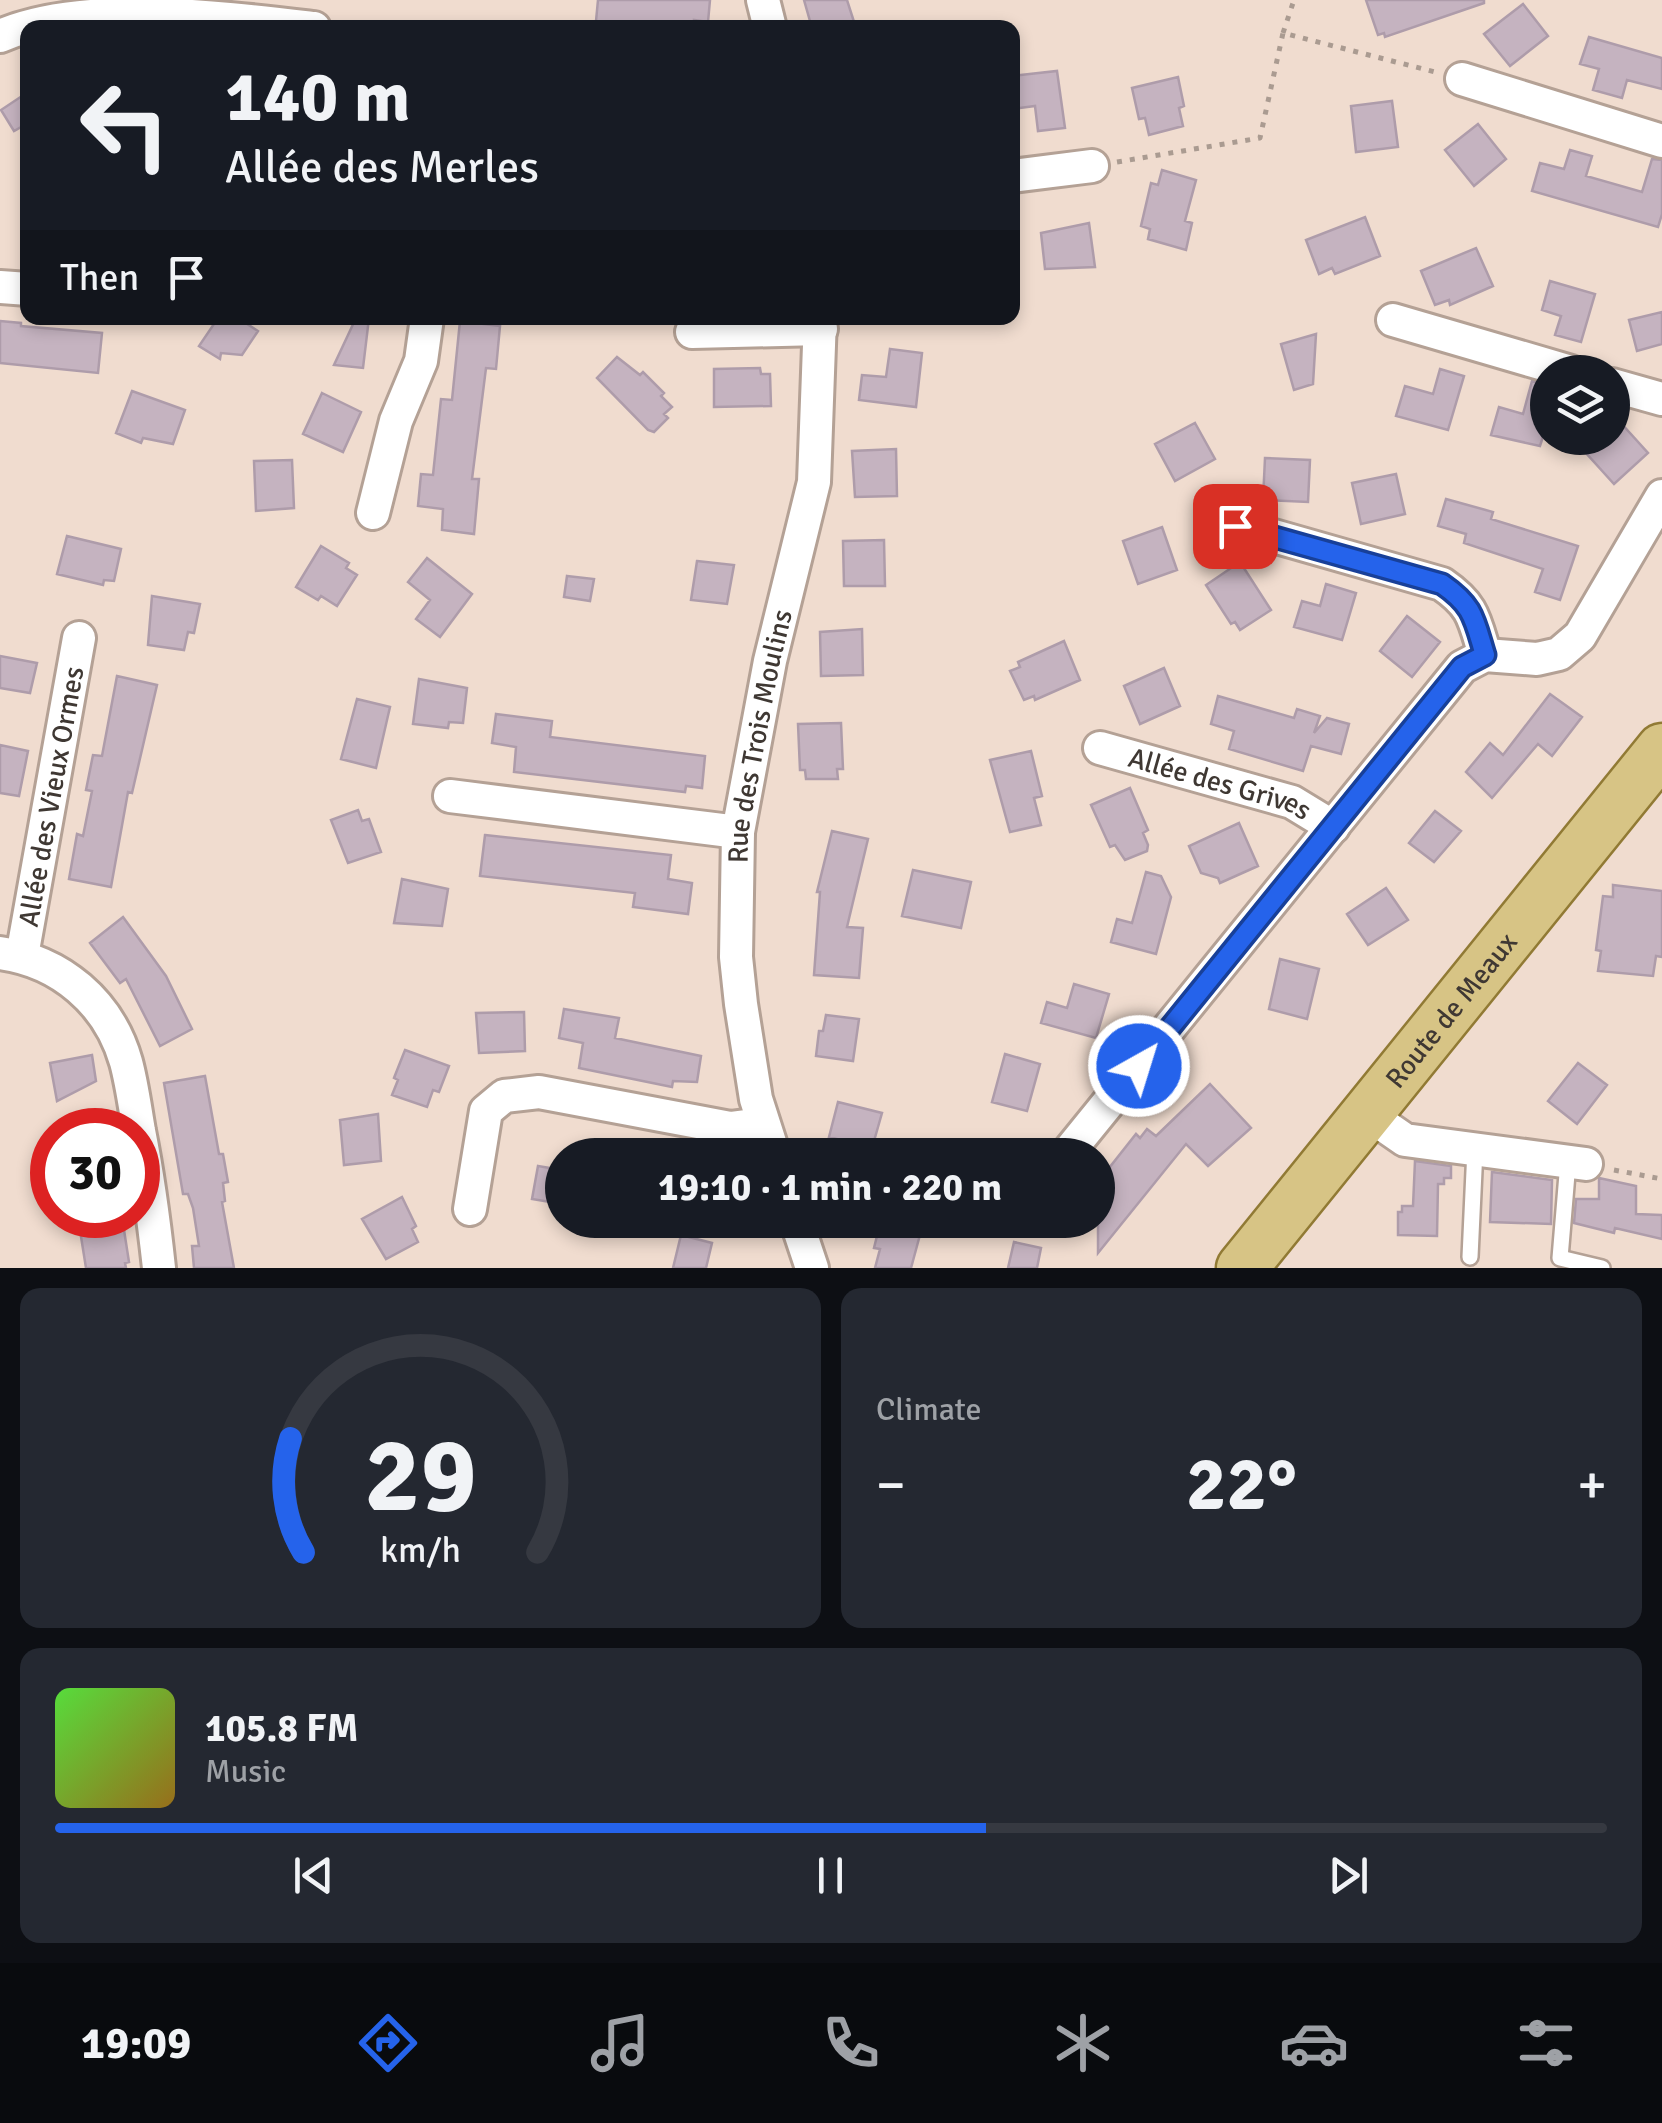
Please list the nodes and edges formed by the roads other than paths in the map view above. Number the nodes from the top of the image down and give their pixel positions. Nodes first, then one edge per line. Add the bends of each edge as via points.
1 (34, 20) edge
2 (246, 20) edge
3 (1462, 79) road end
4 (1662, 141) edge
5 (1092, 166) road end
6 (1020, 175) edge
7 (1392, 320) dead end
8 (426, 325) edge
9 (792, 325) edge
10 (820, 325) edge
11 (692, 332) dead end
12 (1530, 360) edge
13 (1630, 389) edge
14 (1662, 399) edge
15 (1662, 496) edge
16 (373, 513) dead end
17 (1235, 526) dead end
18 (80, 638) dead end
19 (1485, 655) junction
20 (1100, 748) dead end
21 (1654, 775) edge
22 (450, 796) dead end
23 (1333, 827) junction
24 (738, 832) junction
25 (11, 955) edge
26 (1366, 1113) junction
27 (762, 1124) junction
28 (767, 1138) edge
29 (1080, 1138) edge
30 (1475, 1149) junction
31 (1577, 1163) joint
32 (470, 1209) dead end
33 (802, 1238) edge
34 (1470, 1257) dead end
35 (158, 1268) edge
36 (812, 1268) edge
37 (1242, 1268) edge
38 (1602, 1268) edge

1 - 2 street via 95,7
3 - 4 street
5 - 6 street
7 - 12 street
8 - 16 street
9 - 11 street
10 - 24 street, Rue des Trois Moulins via 814,482
13 - 14 street
15 - 19 street via 1580,636 1559,654 1537,659
17 - 19 street via 1442,584 1463,599
18 - 25 street, Allée des Vieux Ormes
19 - 23 street via 1462,667
20 - 23 street, Allée des Grives via 1292,802
21 - 26 main road, Route de Meaux
22 - 24 street
23 - 29 street
24 - 27 street, Rue des Trois Moulins via 736,957
25 - 35 street via 54,967 81,989 126,1059
26 - 30 street via 1406,1140
26 - 37 main road, Route de Meaux
27 - 28 street, Rue des Trois Moulins
27 - 32 street via 730,1128 539,1092 504,1096 486,1111
30 - 31 street
30 - 34 lane
31 - 38 lane via 1560,1258
33 - 36 street

